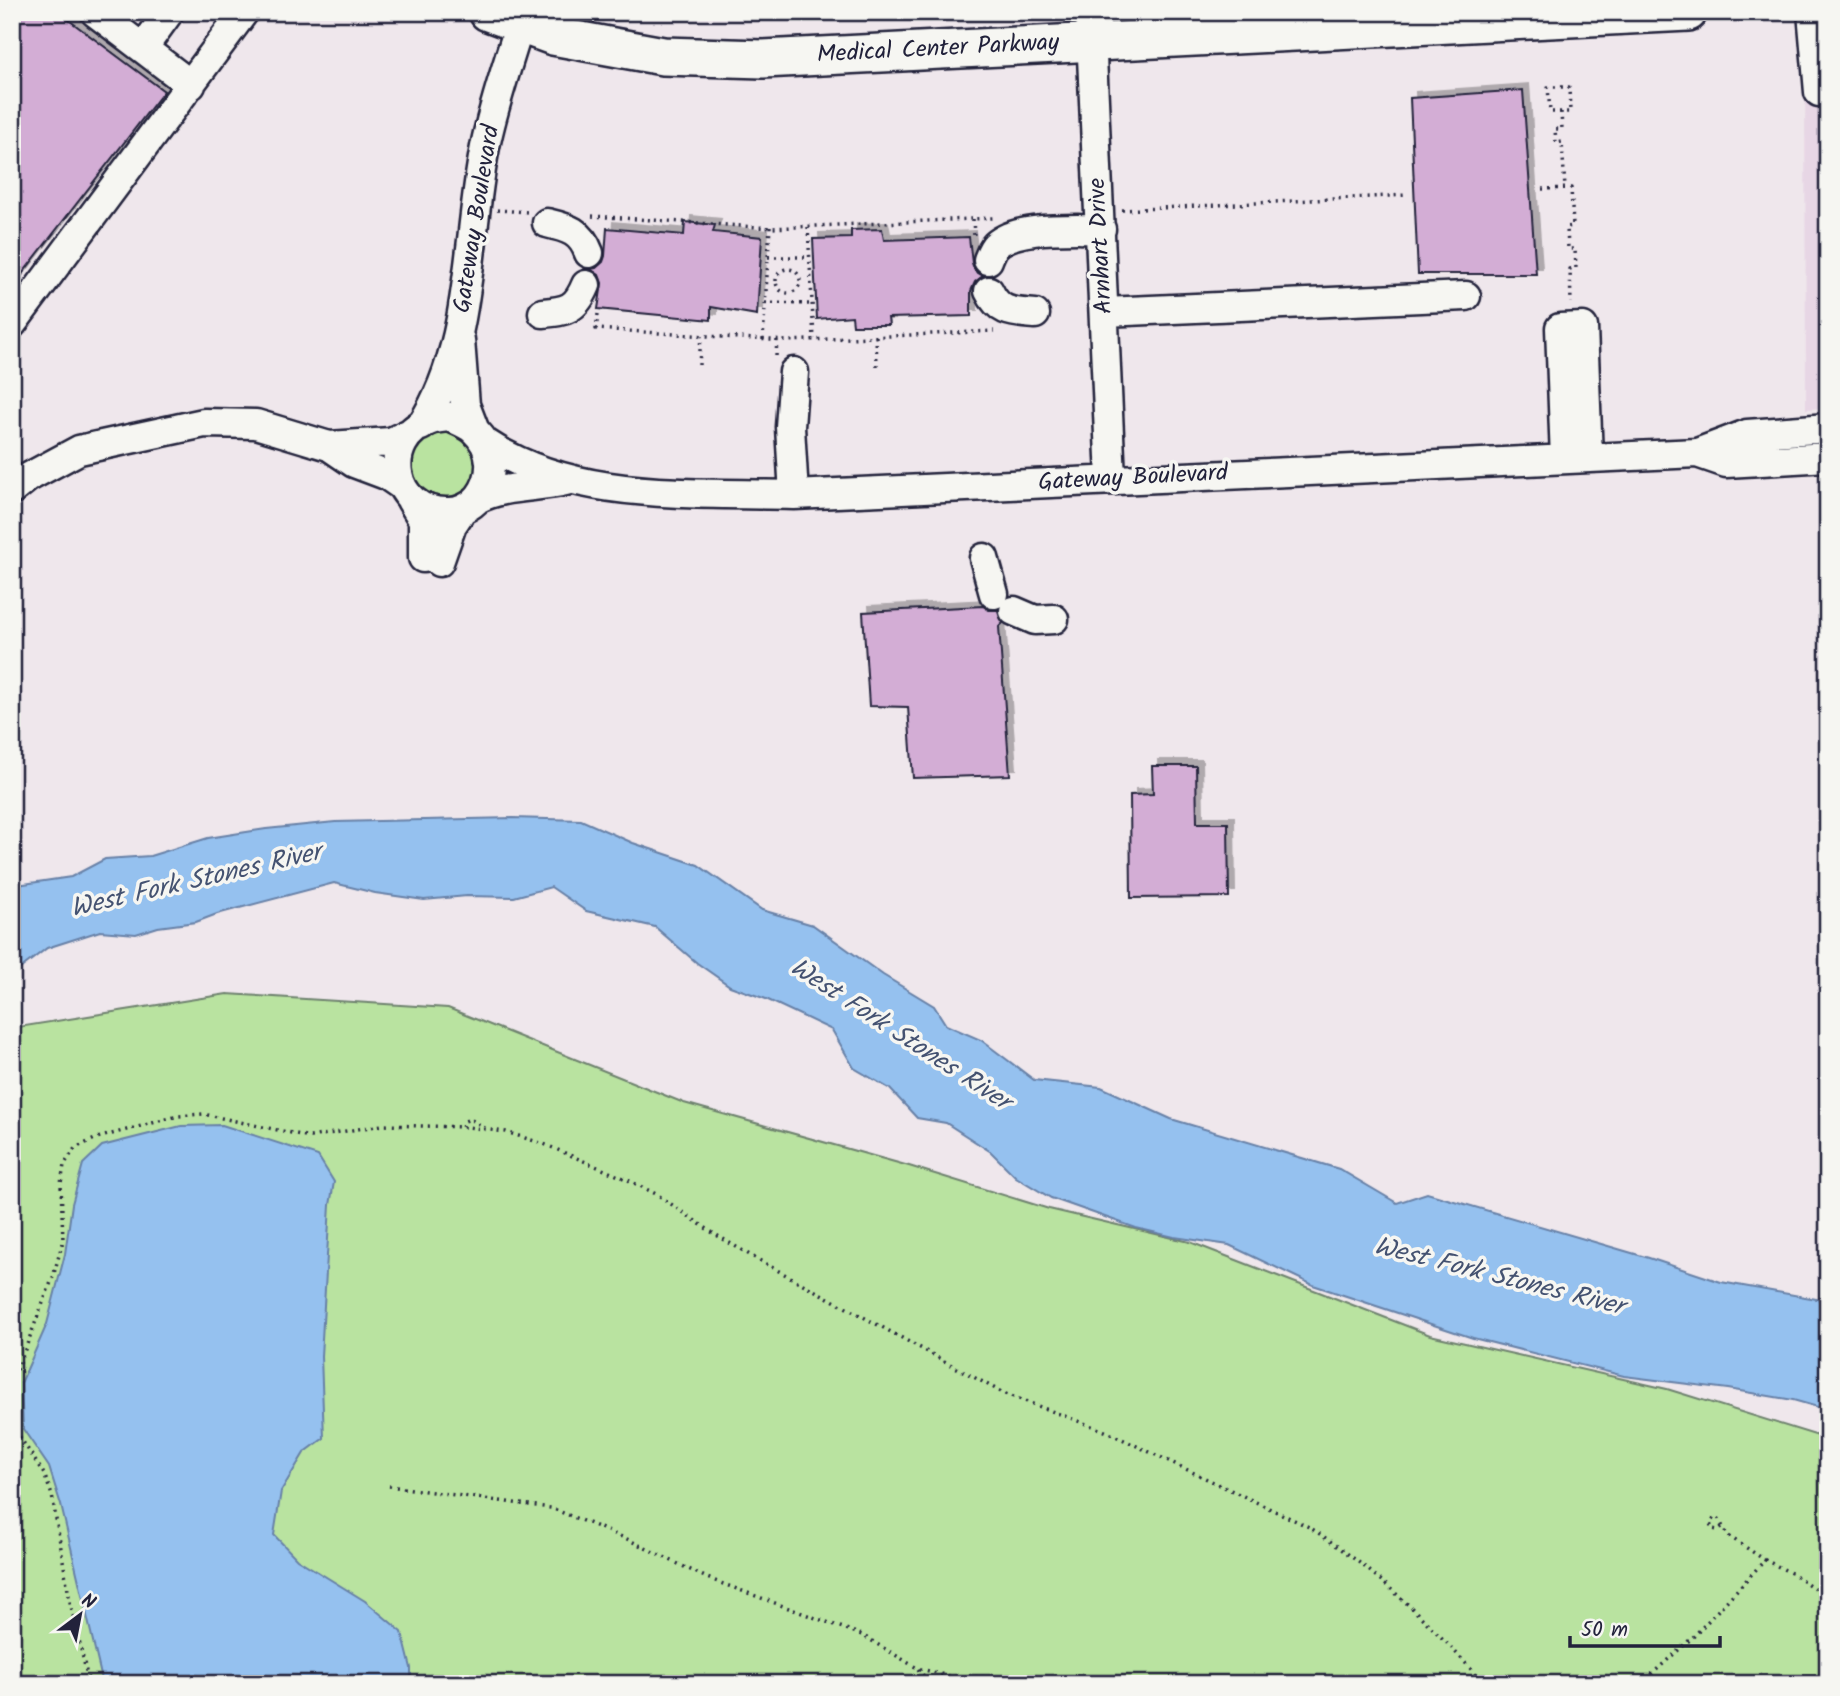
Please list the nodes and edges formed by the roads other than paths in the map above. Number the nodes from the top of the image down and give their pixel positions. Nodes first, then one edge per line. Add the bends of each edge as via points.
1 (95, 12) edge
2 (169, 12) edge
3 (244, 12) edge
4 (1688, 12) edge
5 (1812, 12) edge
6 (504, 18) edge
7 (1090, 27) edge
8 (143, 48) junction
9 (191, 85) junction
10 (1828, 92) edge
11 (540, 218) road end
12 (1101, 229) junction
13 (589, 253) dead end
14 (988, 260) dead end
15 (989, 290) dead end
16 (592, 294) road end
17 (1466, 296) dead end
18 (1105, 312) junction
19 (542, 313) dead end
20 (1035, 314) dead end
21 (12, 324) edge
22 (459, 334) junction
23 (793, 372) dead end
24 (1828, 428) edge
25 (414, 430) junction
26 (480, 437) junction
27 (329, 446) junction
28 (1697, 453) junction
29 (1828, 457) edge
30 (1111, 479) junction
31 (569, 481) junction
32 (12, 491) edge
33 (407, 493) junction
34 (794, 495) junction
35 (470, 504) junction
36 (984, 558) dead end
37 (1054, 619) dead end

1 - 8 street
2 - 8 street
3 - 9 street
4 - 7 main road, Medical Center Parkway
5 - 10 street via 1819,92
6 - 7 main road, Medical Center Parkway via 553,36 663,56 763,59
6 - 22 street, Gateway Boulevard
7 - 12 street, Arnhart Drive
8 - 9 street
9 - 21 street
11 - 13 street via 569,228 585,242
12 - 14 street via 1009,236
12 - 18 street, Arnhart Drive
15 - 20 street via 995,303 1010,311
16 - 19 street via 565,311
17 - 18 street
18 - 30 street, Arnhart Drive
22 - 25 street via 435,404
22 - 26 street via 465,405
23 - 34 street
24 - 28 street, Gateway Boulevard via 1747,434
25 - 26 street via 427,421 450,417
25 - 27 street via 391,442
25 - 33 street via 398,454 398,478
26 - 31 street via 516,460
26 - 35 street via 491,459 491,471 486,487
27 - 32 street via 256,424 204,423 79,450
27 - 33 street via 354,463 386,475
28 - 29 street, Gateway Boulevard via 1726,463
28 - 30 street, Gateway Boulevard
30 - 34 street, Gateway Boulevard
31 - 34 street, Gateway Boulevard via 647,491
31 - 35 street via 502,490
33 - 35 street via 435,512 452,513
33 - 35 street via 423,520 431,560
36 - 37 street via 1004,603 1035,620

